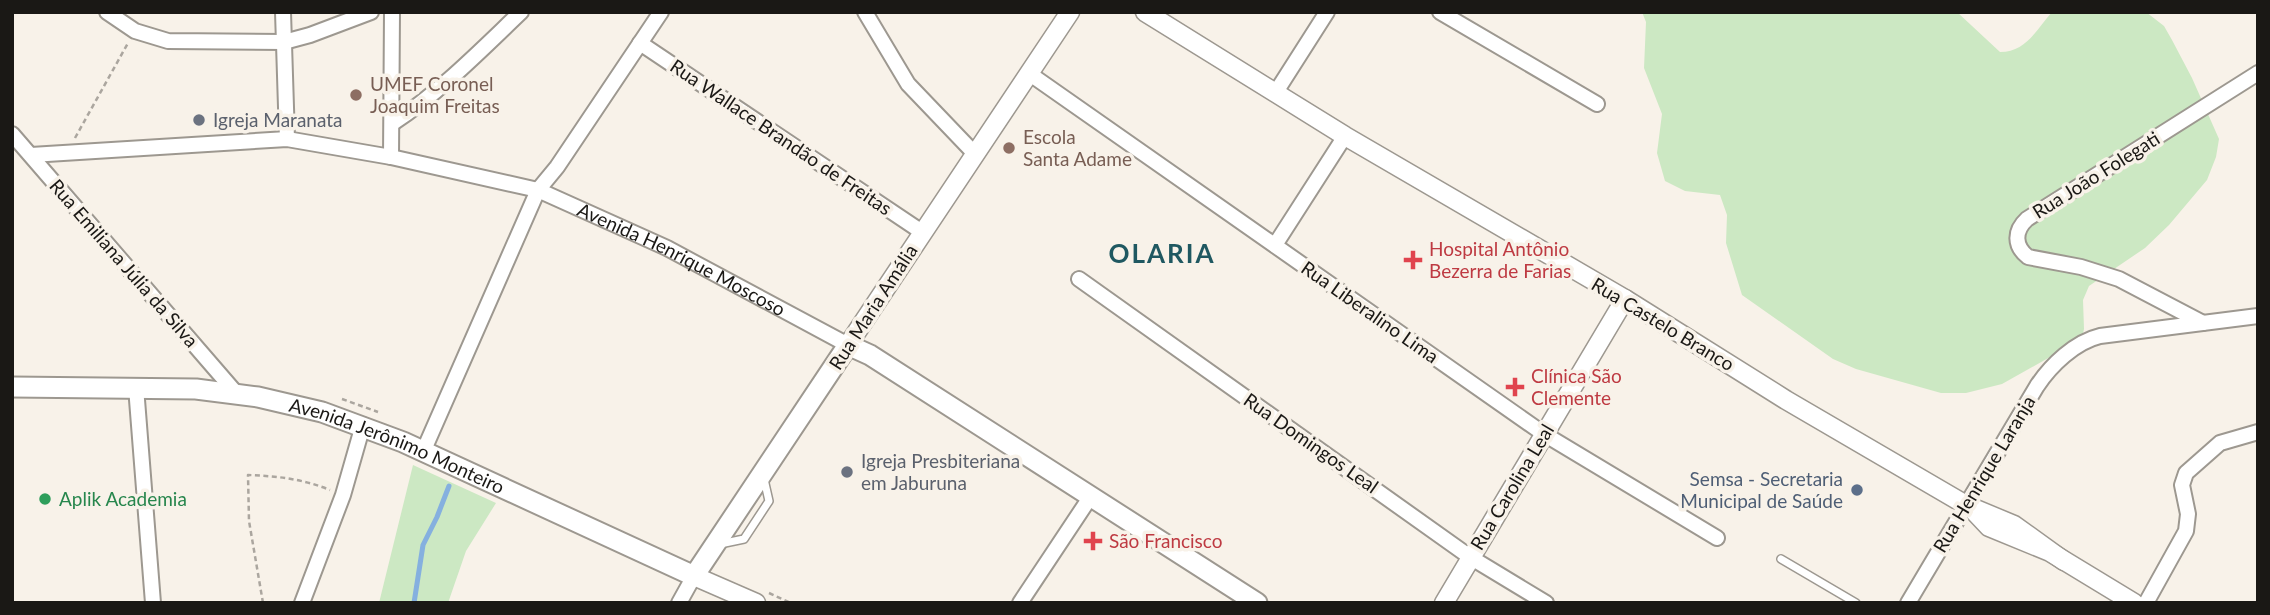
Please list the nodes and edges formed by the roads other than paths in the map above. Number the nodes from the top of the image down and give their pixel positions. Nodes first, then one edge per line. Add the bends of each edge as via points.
1 (107, 12) edge
2 (283, 12) edge
3 (371, 12) edge
4 (391, 12) edge
5 (521, 12) edge
6 (661, 12) edge
7 (865, 12) edge
8 (1070, 12) edge
9 (1145, 12) edge
10 (1327, 12) edge
11 (1440, 12) edge
12 (284, 42) junction
13 (640, 43) junction
14 (2258, 73) edge
15 (1030, 74) junction
16 (1276, 92) junction
17 (1597, 104) dead end
18 (393, 123) junction
19 (12, 134) edge
20 (1345, 136) junction
21 (286, 139) junction
22 (975, 154) junction
23 (32, 155) junction
24 (391, 157) junction
25 (538, 190) junction
26 (922, 232) junction
27 (1275, 245) junction
28 (1079, 279) dead end
29 (1625, 299) junction
30 (2258, 316) edge
31 (2203, 323) junction
32 (848, 345) junction
33 (12, 387) edge
34 (136, 387) junction
35 (236, 393) junction
36 (363, 425) junction
37 (2258, 432) edge
38 (1544, 434) junction
39 (423, 452) junction
40 (1091, 496) junction
41 (1966, 505) junction
42 (1717, 538) dead end
43 (1471, 556) junction
44 (1781, 559) dead end
45 (694, 576) junction
46 (153, 603) edge
47 (302, 603) edge
48 (679, 603) edge
49 (756, 603) edge
50 (1020, 603) edge
51 (1257, 603) edge
52 (1444, 603) edge
53 (1546, 603) edge
54 (1856, 603) edge
55 (1908, 603) edge
56 (2134, 603) edge
57 (2146, 603) edge

1 - 12 street via 135,31 168,41
2 - 12 street
3 - 12 street
4 - 18 street
5 - 18 street via 455,75
6 - 13 street
7 - 22 street via 908,85
8 - 15 street, Rua Maria Amália
9 - 16 street, Rua Castelo Branco
10 - 16 street
11 - 17 street
12 - 21 street
13 - 25 street
13 - 26 street, Rua Wallace Brandão de Freitas
14 - 31 street, Rua João Folegati via 2018,229 2019,248 2028,257 2109,275
15 - 22 street, Rua Maria Amália
15 - 27 street, Rua Liberalino Lima
16 - 20 street, Rua Castelo Branco
18 - 24 street
19 - 23 street, Rua Emiliana Júlia da Silva
20 - 27 street
20 - 29 street, Rua Castelo Branco
21 - 23 street, Avenida Henrique Moscoso
21 - 24 street, Avenida Henrique Moscoso
22 - 26 street, Rua Maria Amália
23 - 35 street, Rua Emiliana Júlia da Silva
24 - 25 street, Avenida Henrique Moscoso
25 - 32 street, Avenida Henrique Moscoso via 667,248
25 - 39 street
26 - 32 street, Rua Maria Amália
27 - 38 street, Rua Liberalino Lima
28 - 43 street, Rua Domingos Leal
29 - 38 street, Rua Carolina Leal
29 - 41 street, Rua Castelo Branco
30 - 31 street, Rua Henrique Laranja
31 - 41 street, Rua Henrique Laranja via 2100,336 2069,353 2042,379
32 - 40 main road, Avenida Henrique Moscoso
32 - 45 main road, Rua Maria Amália
33 - 34 main road, Avenida Jerônimo Monteiro
34 - 35 main road, Avenida Jerônimo Monteiro
34 - 46 street
35 - 36 main road, Avenida Jerônimo Monteiro
36 - 39 main road, Avenida Jerônimo Monteiro
36 - 47 street via 343,495
37 - 57 street via 2215,446 2186,473 2182,485 2189,519 2186,531
38 - 42 street, Rua Liberalino Lima
38 - 43 street, Rua Carolina Leal
39 - 45 main road, Avenida Jerônimo Monteiro
40 - 50 street
40 - 51 main road, Avenida Henrique Moscoso
41 - 55 street, Rua Henrique Laranja
41 - 56 street, Rua Castelo Branco via 1997,532 2050,552
43 - 52 street, Rua Carolina Leal
43 - 53 street, Rua Domingos Leal
44 - 54 lane
45 - 48 street, Rua Maria Amália
45 - 49 street, Avenida Jerônimo Monteiro

